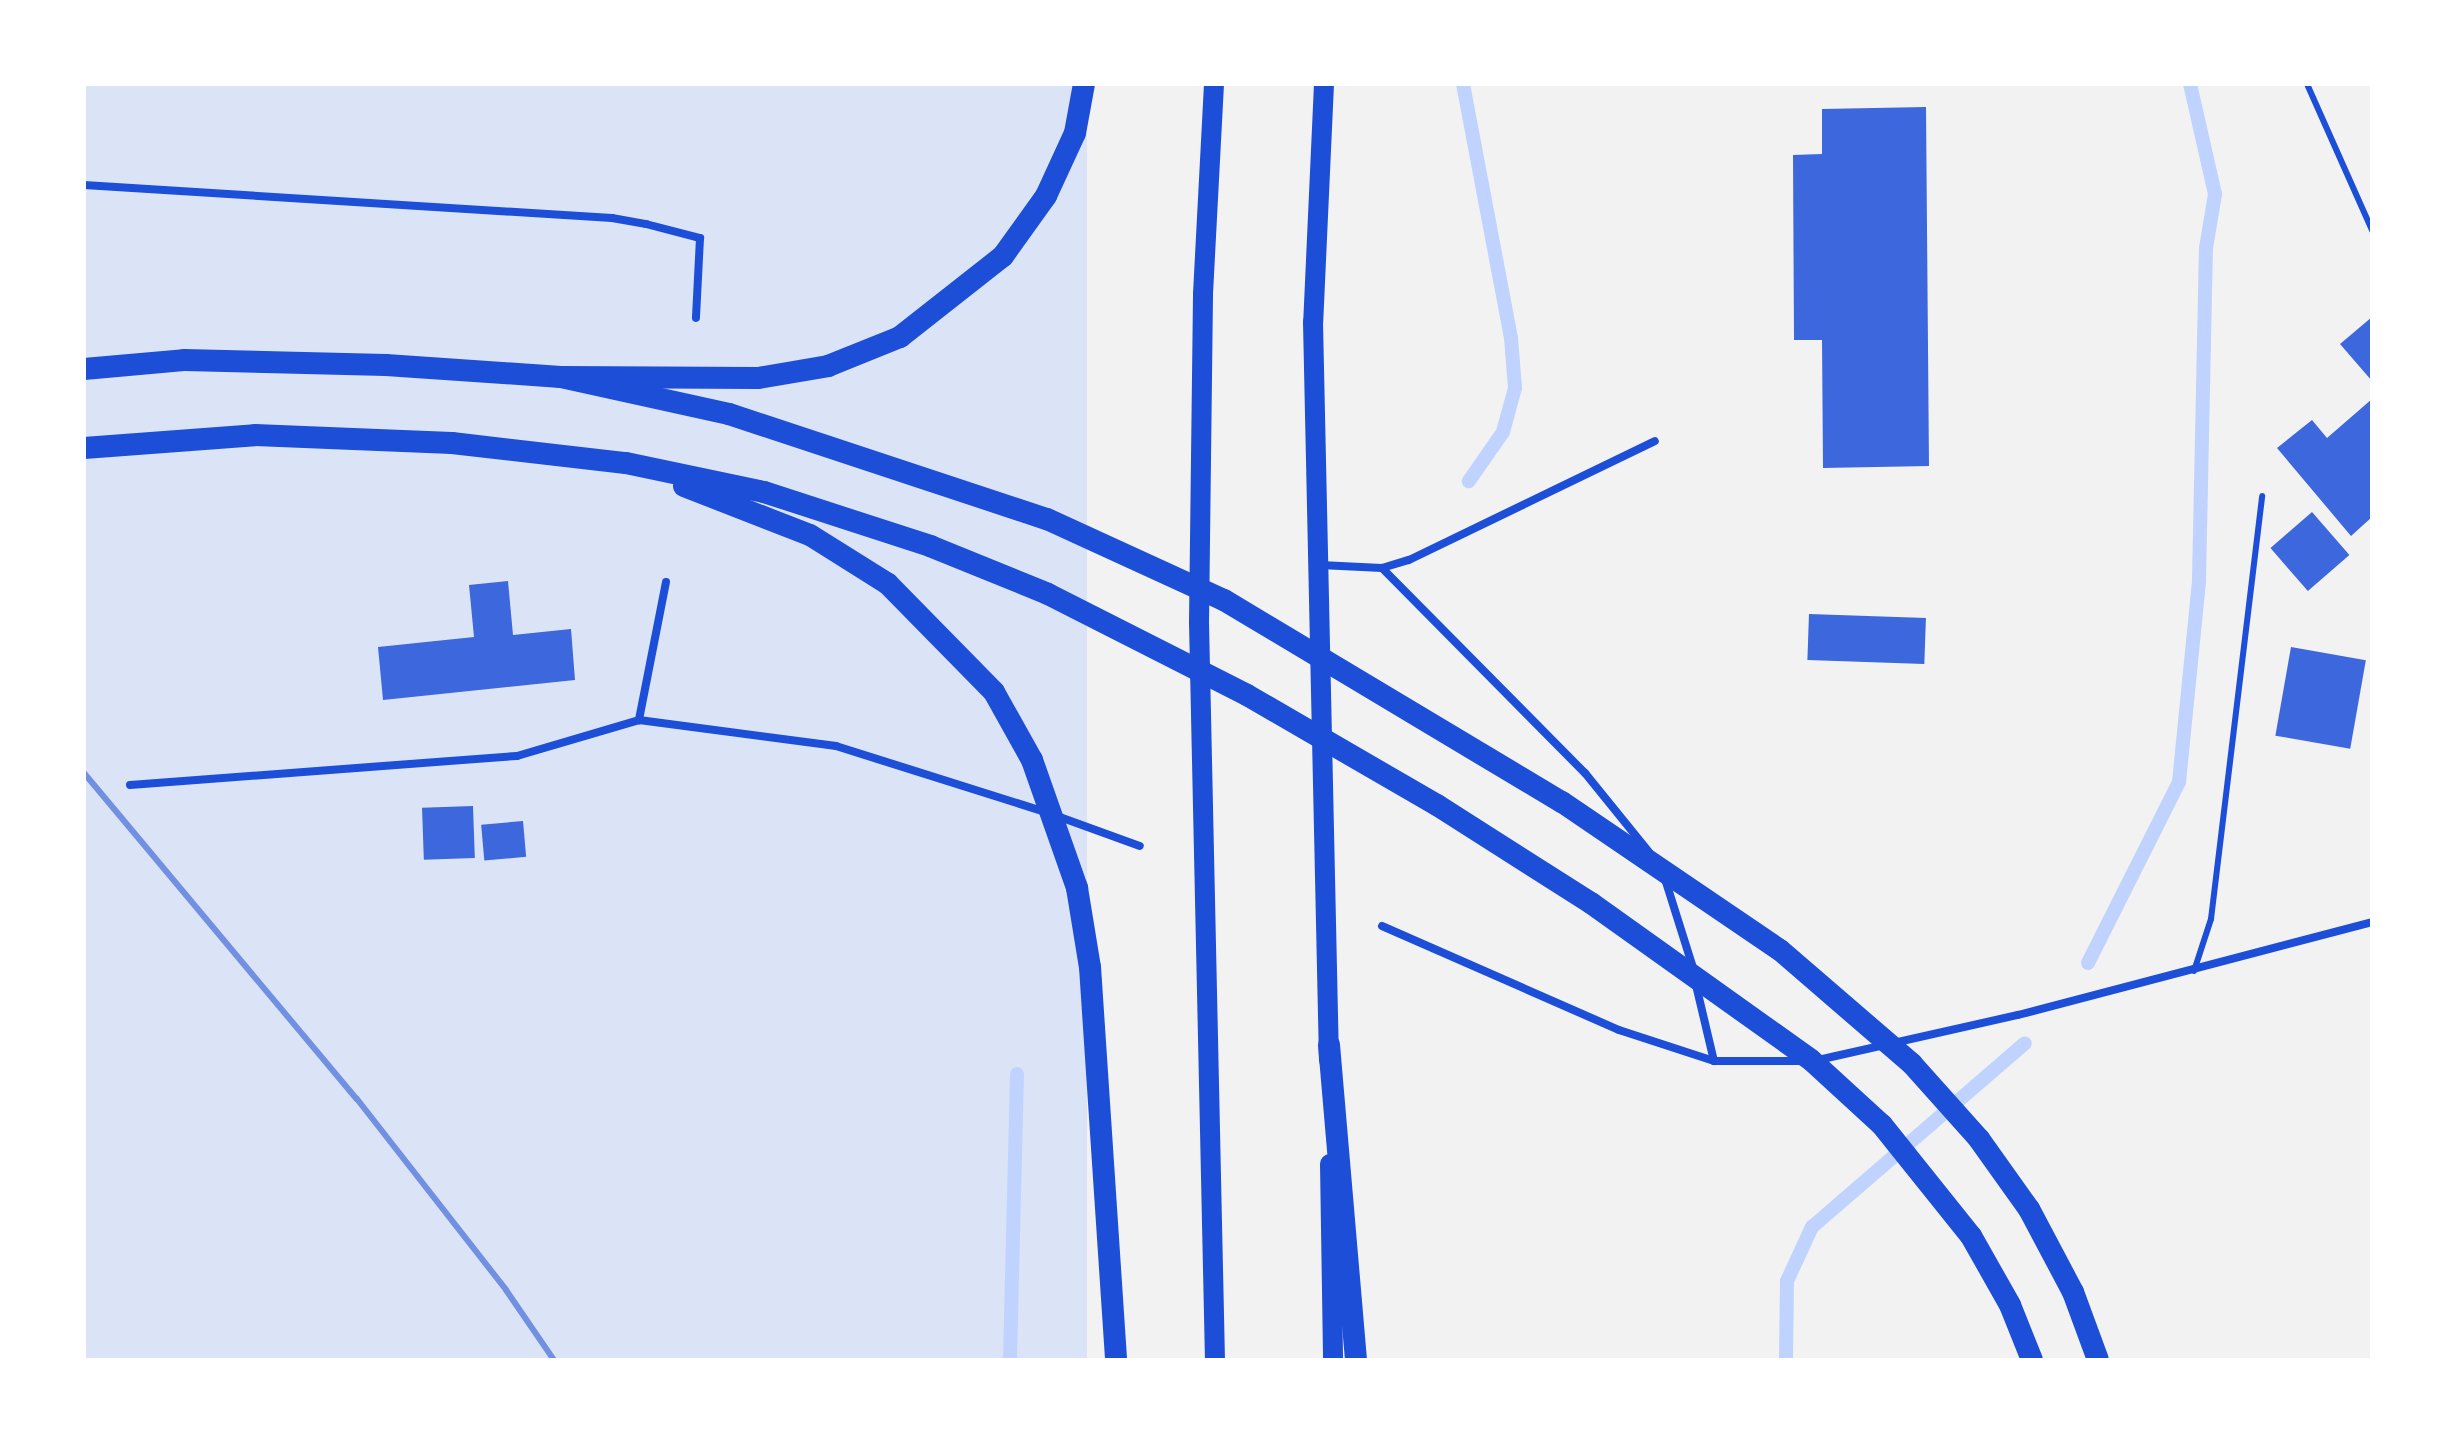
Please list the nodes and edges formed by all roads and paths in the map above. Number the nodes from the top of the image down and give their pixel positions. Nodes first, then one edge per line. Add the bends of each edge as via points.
1 (1084, 84) edge
2 (1214, 84) edge
3 (1324, 84) edge
4 (2307, 84) edge
5 (84, 185) edge
6 (2372, 230) edge
7 (696, 318) dead end
8 (84, 369) edge
9 (561, 377) junction
10 (1655, 441) dead end
11 (84, 448) edge
12 (626, 463) junction
13 (2262, 496) dead end
14 (1316, 565) junction
15 (1382, 568) junction
16 (666, 582) dead end
17 (639, 720) junction
18 (130, 785) dead end
19 (1140, 846) dead end
20 (2372, 922) edge
21 (1382, 926) dead end
22 (2194, 971) junction
23 (1329, 1045) junction
24 (1714, 1061) junction
25 (1116, 1360) edge
26 (1215, 1360) edge
27 (1333, 1360) edge
28 (1356, 1360) edge
29 (2032, 1360) edge
30 (2098, 1360) edge

1 - 9 highway via 1075,133 1046,196 1003,256 900,337 828,366 758,378
2 - 26 main road via 1203,295 1199,622
3 - 14 main road via 1313,322
4 - 6 lane
5 - 7 street via 646,224 700,238
8 - 9 highway via 184,360 386,365
9 - 30 highway via 729,414 1047,519 1224,600 1420,714 1669,872 1780,950 1912,1064 1979,1139 2029,1209 2073,1292
10 - 15 street via 1409,560
11 - 12 highway via 255,435 452,443
12 - 25 highway via 810,535 888,584 994,692 1032,760 1077,888 1090,967
12 - 29 highway via 764,492 930,546 1048,594 1247,695 1437,805 1720,991 1811,1060 1882,1125 1971,1236 2010,1305
13 - 22 lane via 2211,919
14 - 15 street
14 - 23 main road
15 - 24 street via 1585,773 1640,836 1674,895
16 - 17 street
17 - 18 street via 517,756
17 - 19 street via 836,746 881,757
20 - 22 street
21 - 24 street via 1619,1030
22 - 24 street via 1848,1057 1760,1064
23 - 27 main road
23 - 28 highway

